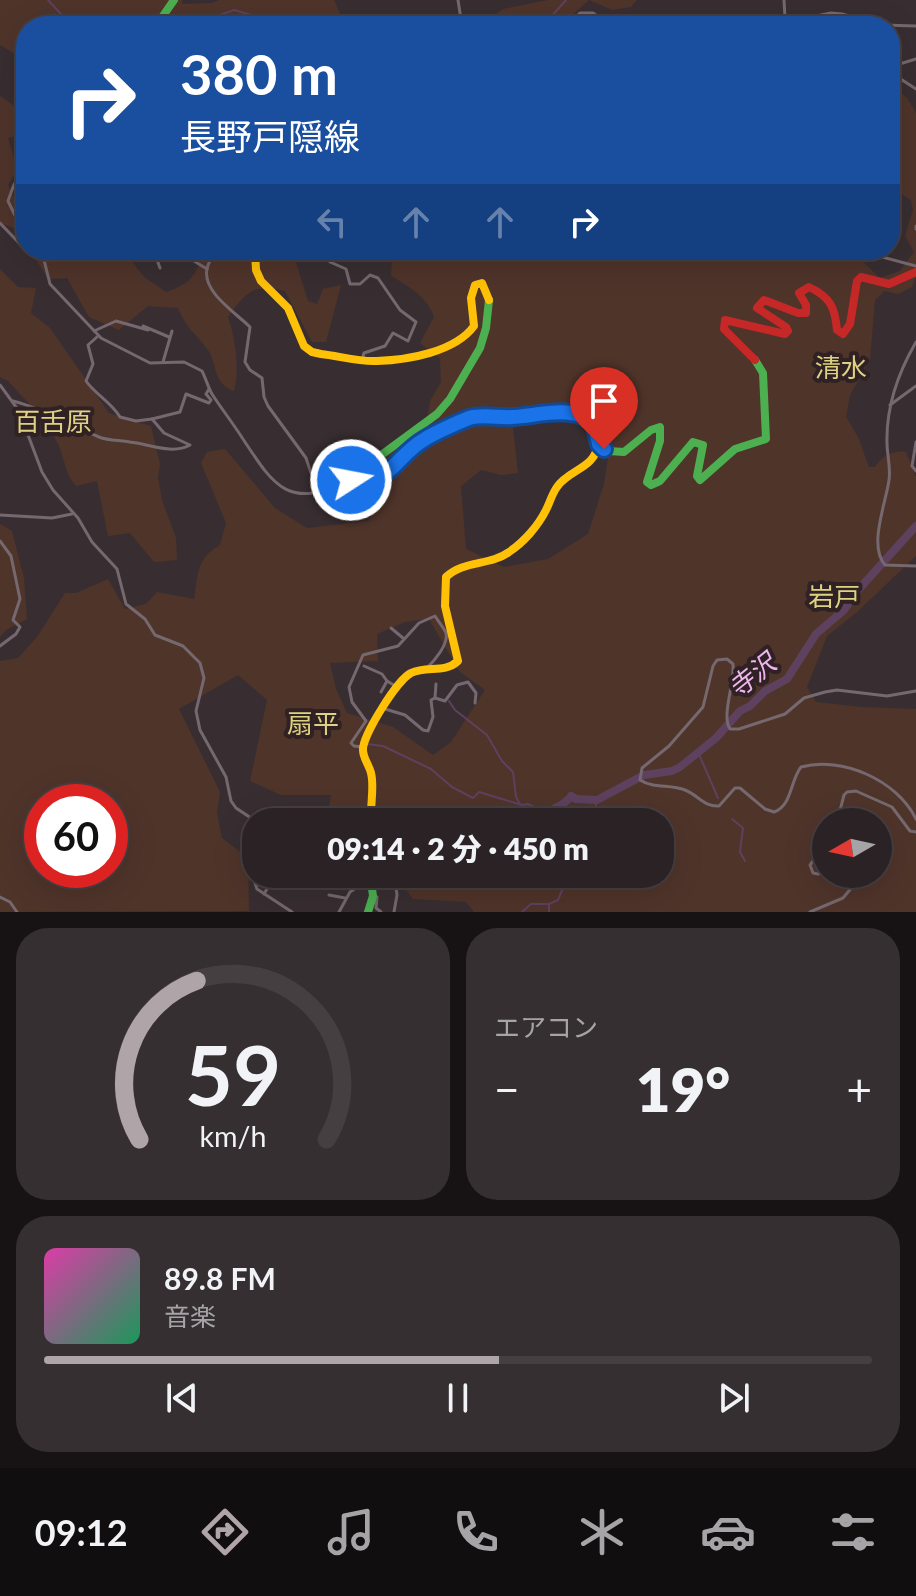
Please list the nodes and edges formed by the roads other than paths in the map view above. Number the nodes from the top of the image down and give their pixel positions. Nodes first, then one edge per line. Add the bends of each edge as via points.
1 (577, 16) edge
2 (597, 16) edge
3 (816, 16) edge
4 (854, 16) edge
5 (16, 181) edge
6 (16, 217) edge
7 (0, 223) edge
8 (16, 240) edge
9 (44, 260) edge
10 (157, 260) edge
11 (194, 260) edge
12 (212, 260) edge
13 (256, 260) edge
14 (329, 260) edge
15 (894, 260) edge
16 (916, 266) edge
17 (160, 268) dead end
18 (207, 269) junction
19 (916, 272) edge
20 (143, 326) dead end
21 (148, 330) junction
22 (94, 331) junction
23 (172, 331) dead end
24 (98, 335) junction
25 (169, 337) junction
26 (916, 342) edge
27 (362, 360) junction
28 (163, 362) junction
29 (0, 385) edge
30 (916, 386) edge
31 (209, 389) junction
32 (12, 401) junction
33 (890, 405) junction
34 (152, 419) junction
35 (916, 442) edge
36 (599, 444) junction
37 (916, 471) edge
38 (351, 480) junction
39 (328, 490) junction
40 (74, 514) junction
41 (0, 515) edge
42 (0, 541) edge
43 (916, 566) edge
44 (391, 628) dead end
45 (403, 638) junction
46 (0, 646) edge
47 (364, 666) dead end
48 (425, 670) junction
49 (387, 681) junction
50 (436, 684) dead end
51 (397, 687) junction
52 (916, 691) edge
53 (381, 692) dead end
54 (435, 698) junction
55 (475, 703) dead end
56 (385, 709) junction
57 (362, 747) junction
58 (370, 808) edge
59 (841, 808) edge
60 (242, 812) edge
61 (916, 819) edge
62 (916, 832) edge
63 (257, 888) edge
64 (268, 888) edge
65 (356, 888) edge
66 (372, 888) edge
67 (396, 888) edge
68 (851, 888) edge
69 (264, 894) junction
70 (329, 895) dead end
71 (373, 896) junction
72 (0, 897) edge
73 (347, 898) junction
74 (17, 912) edge
75 (292, 912) edge
76 (339, 912) edge
77 (368, 912) edge
78 (381, 912) edge
79 (394, 912) edge
80 (810, 912) edge

1 - 2 street
3 - 4 street
5 - 6 street via 8,201
7 - 8 street
9 - 22 street via 50,284
10 - 17 street
11 - 18 street
12 - 18 street
13 - 27 main road via 258,276 288,308 304,346
14 - 27 street via 346,269 350,284 360,284 370,275 378,278 400,310 416,322 408,341 393,333 385,346 364,353
15 - 16 street
18 - 39 street via 216,295 250,327 245,362 262,378 268,406
19 - 36 main road via 901,282 877,284 861,277 843,334 837,330 833,303 809,287 799,293 806,313 759,303 761,312 786,327 785,334 725,320 724,329 763,373 766,439 735,449 700,480 703,445 693,442 660,481 647,482 660,427 619,454
20 - 21 street
21 - 22 street via 116,321
21 - 25 street
22 - 24 street
23 - 25 street
24 - 28 street via 150,363
24 - 34 street via 88,345 93,364 86,381 93,392 120,417
25 - 28 street
26 - 33 street
27 - 38 main road via 453,346 474,326 475,285 489,289 492,301 485,336 451,399 386,451 353,469
28 - 31 street via 197,367
29 - 32 street
30 - 33 street
31 - 34 street via 209,403 186,394 180,412
31 - 39 street via 259,467 281,487 304,494
32 - 34 street via 103,438 155,449 190,445 164,433
32 - 40 street via 27,426 42,472
33 - 43 street via 890,477 878,552 885,565
35 - 37 street
36 - 38 main road via 595,425 580,416 477,417 422,440 376,480 361,485
36 - 48 main road via 593,461 565,477 539,522 512,550 448,574 445,606 458,661 446,669
38 - 39 street
40 - 41 street
40 - 60 street via 117,569 126,604 155,635 183,646 200,663 200,730 226,777 231,801
42 - 46 street via 11,556 20,599 13,620 20,627
44 - 45 street
45 - 48 street via 435,616 446,638
45 - 57 street via 398,646 363,655 352,678 352,702 366,721 351,743
47 - 49 street
48 - 51 main road via 408,675
49 - 51 street
49 - 53 street
50 - 54 street
51 - 56 main road
52 - 61 street via 887,696 825,692 804,698 785,714 730,729 726,721 733,664 717,660 703,707 639,775 648,785 683,789 712,806 740,788 774,812 785,805 801,767 840,765 900,797
54 - 55 street via 445,701 463,681 473,686
54 - 56 street via 428,731
56 - 57 main road
57 - 58 main road via 372,778
59 - 62 street via 844,795 852,791 892,807
63 - 69 street
64 - 69 street
65 - 73 street
66 - 71 main road
67 - 79 street
68 - 80 street via 843,898
69 - 75 street
70 - 73 street
71 - 77 main road
71 - 78 street
72 - 74 street
73 - 76 street

